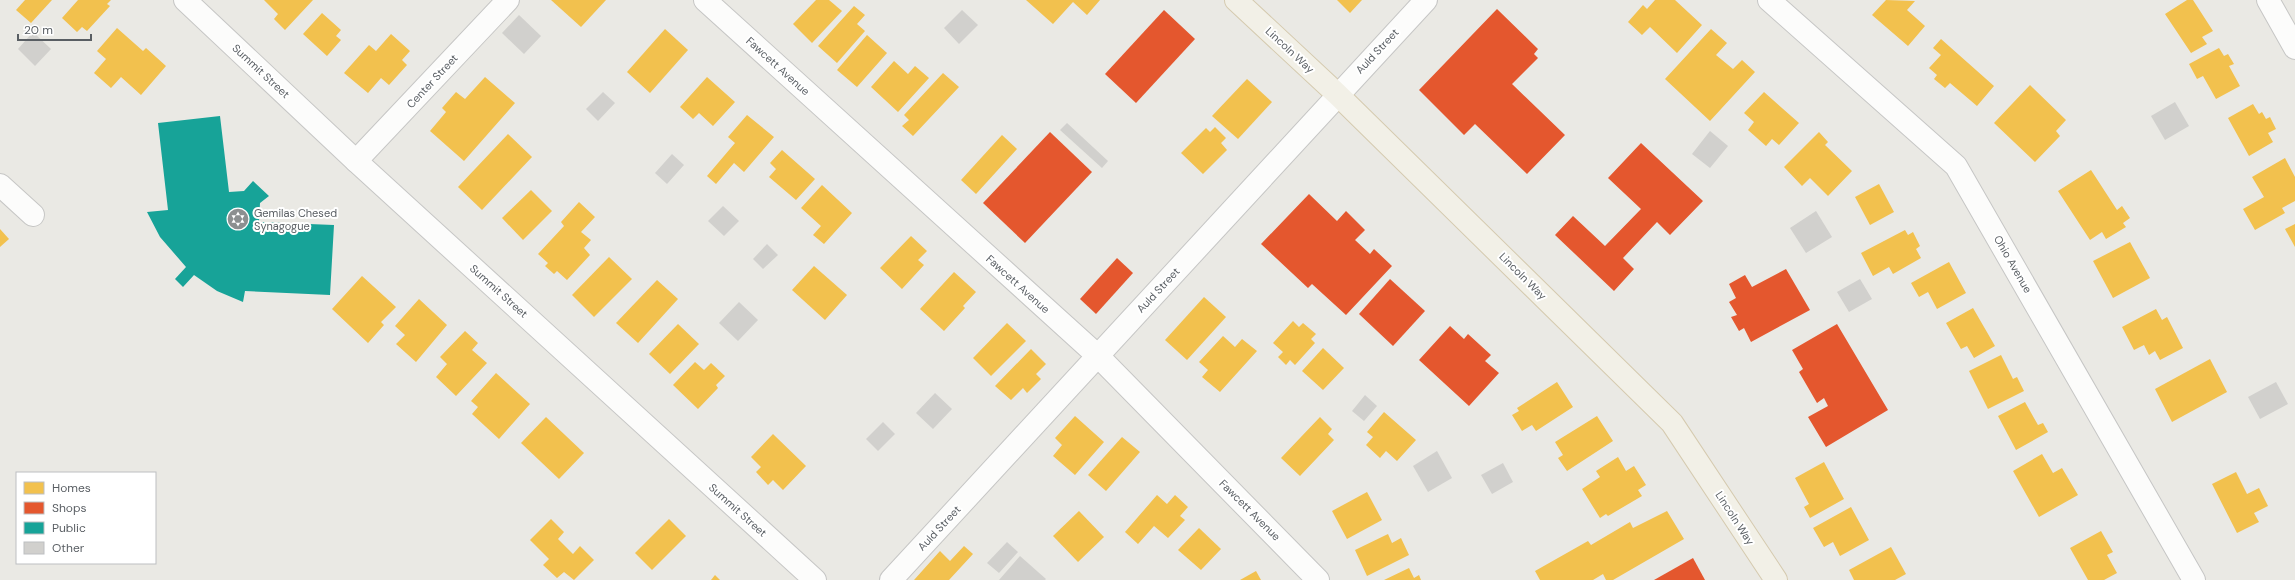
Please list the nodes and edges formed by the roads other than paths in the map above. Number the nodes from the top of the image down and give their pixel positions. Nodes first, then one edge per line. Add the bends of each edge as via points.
1 (185, 0) edge
2 (508, 0) edge
3 (706, 0) edge
4 (1236, 0) edge
5 (1426, 0) edge
6 (1769, 0) edge
7 (2268, 0) edge
8 (2295, 48) edge
9 (1337, 94) junction
10 (356, 161) junction
11 (0, 185) edge
12 (33, 215) dead end
13 (1098, 356) junction
14 (815, 580) edge
15 (891, 580) edge
16 (1318, 580) edge
17 (1776, 580) edge
18 (2194, 580) edge

1 - 10 street, Summit Street
2 - 10 street, Center Street
3 - 13 street, Fawcett Avenue
4 - 9 main road, Lincoln Way
5 - 9 street, Auld Street
6 - 18 street, Ohio Avenue via 1956,166
7 - 8 street
9 - 13 street, Auld Street
9 - 17 main road, Lincoln Way via 1672,423
10 - 14 street, Summit Street
11 - 12 street
13 - 15 street, Auld Street
13 - 16 street, Fawcett Avenue

